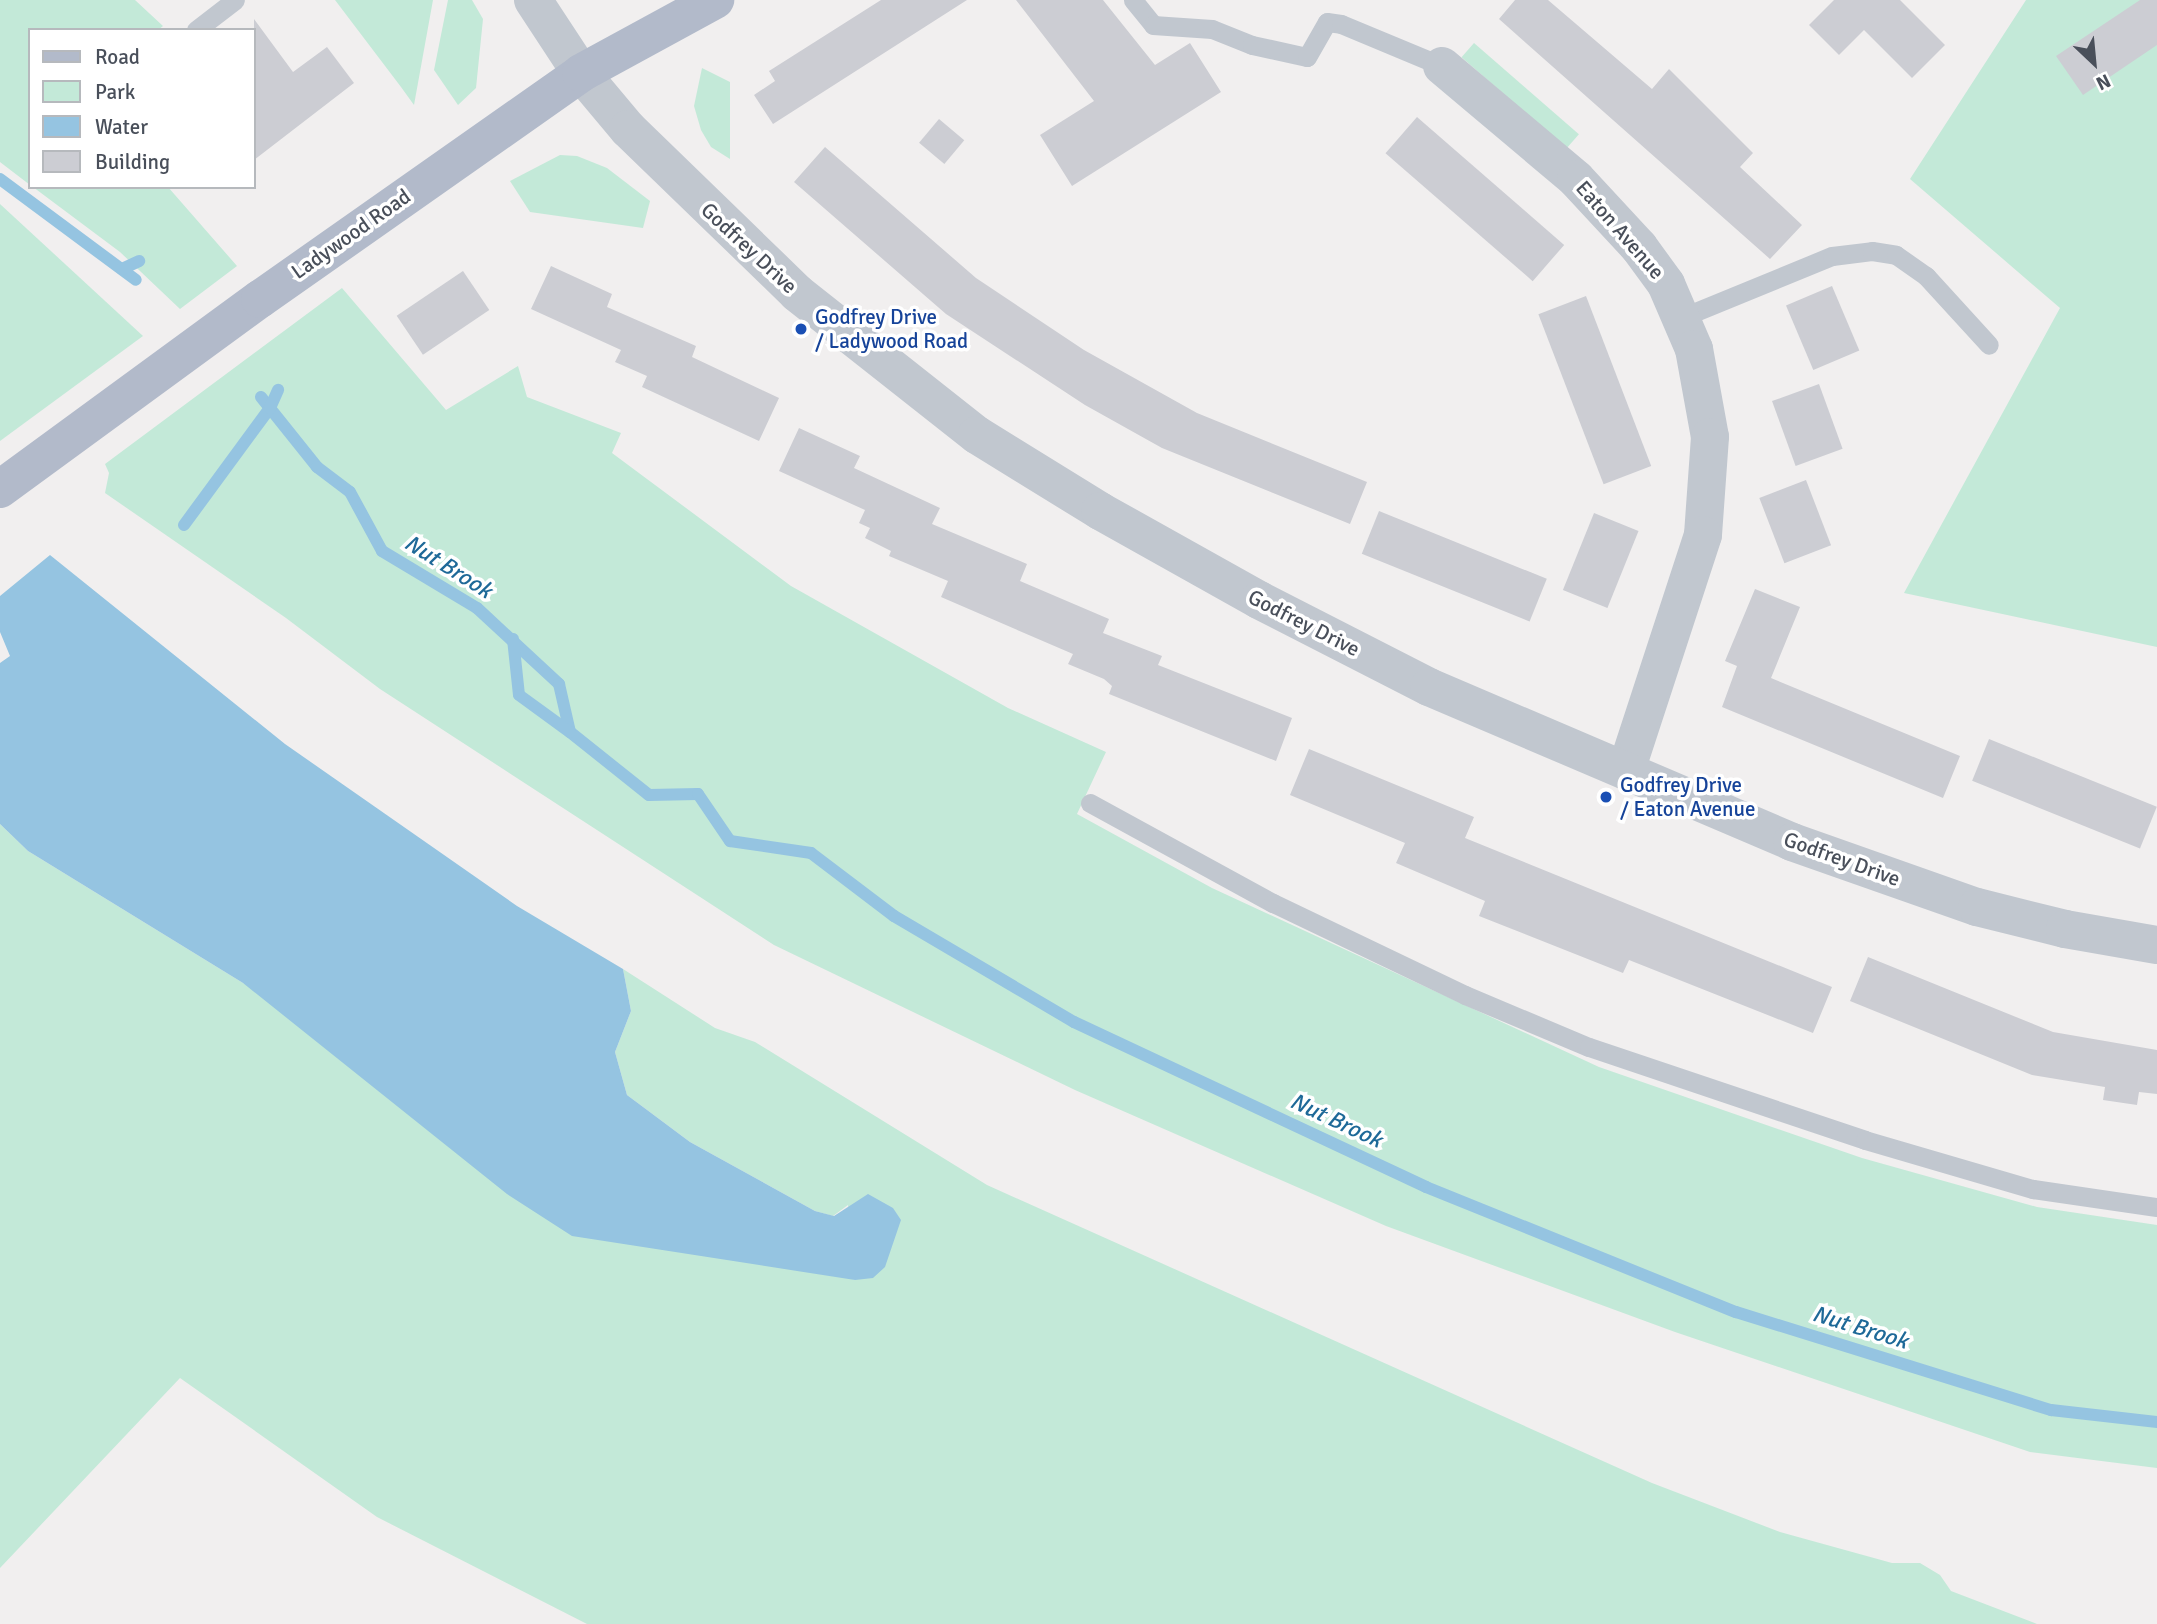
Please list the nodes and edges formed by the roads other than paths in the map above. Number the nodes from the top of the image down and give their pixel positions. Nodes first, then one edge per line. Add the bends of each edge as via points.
1 (234, 0) edge
2 (533, 0) edge
3 (715, 0) edge
4 (1133, 0) edge
5 (199, 28) edge
6 (1442, 66) joint
7 (581, 73) junction
8 (1683, 317) junction
9 (1989, 345) dead end
10 (0, 489) edge
11 (1626, 771) junction
12 (1090, 803) dead end
13 (2157, 944) edge
14 (2157, 1207) edge

1 - 5 lane
2 - 7 street, Godfrey Drive
3 - 7 main road, Ladywood Road
4 - 6 lane via 1153,24 1212,29 1252,45 1307,57 1327,22 1341,24
6 - 8 street, Eaton Avenue via 1576,179 1639,247
7 - 10 main road, Ladywood Road
7 - 11 street, Godfrey Drive via 673,177 788,284 977,435 1259,600 1429,687
8 - 9 lane via 1832,257 1872,251 1896,255 1926,276
8 - 11 street, Eaton Avenue via 1694,349 1710,437 1707,509 1694,574
11 - 13 street, Godfrey Drive via 1792,842 1977,907 2066,929
12 - 14 lane via 1273,903 1465,995 1589,1047 1865,1140 2033,1189

